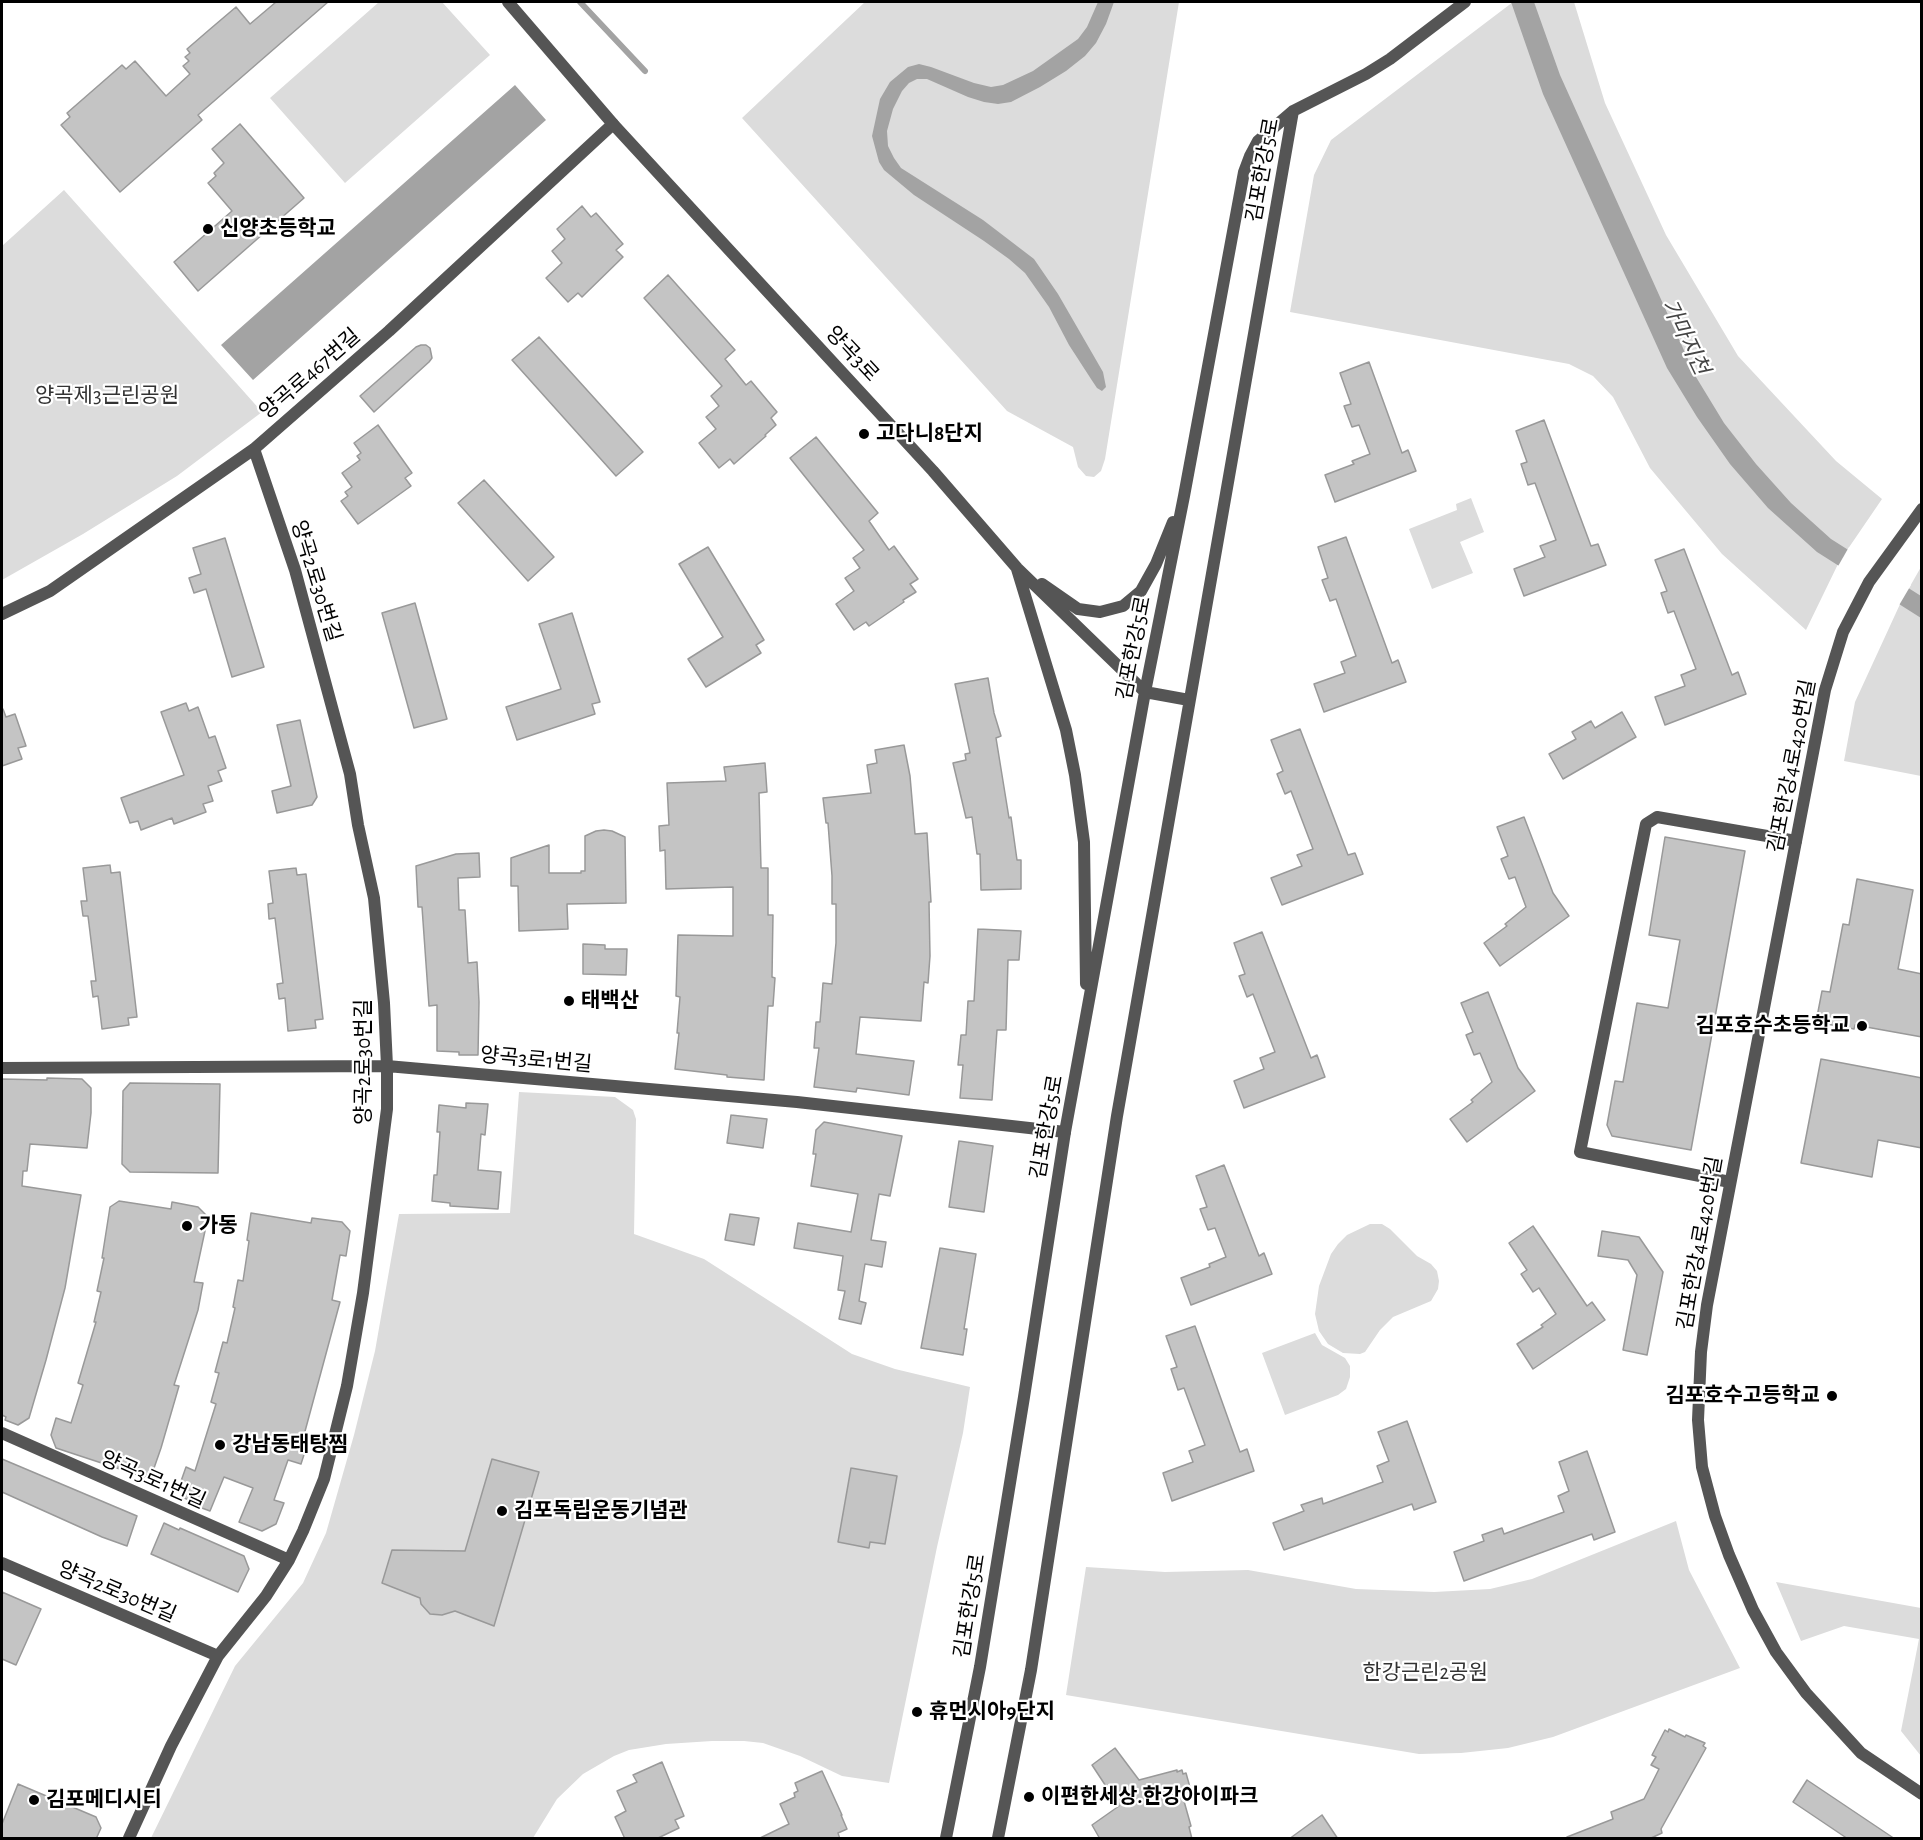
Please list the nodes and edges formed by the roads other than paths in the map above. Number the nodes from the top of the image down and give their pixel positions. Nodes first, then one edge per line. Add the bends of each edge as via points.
1 (508, 2) edge
2 (1465, 2) edge
3 (1293, 111) junction
4 (613, 124) junction
5 (254, 449) junction
6 (1184, 496) junction
7 (1922, 509) edge
8 (1017, 568) junction
9 (2, 614) edge
10 (1145, 692) junction
11 (1189, 700) junction
12 (1796, 841) junction
13 (1087, 1011) junction
14 (387, 1066) junction
15 (2, 1068) edge
16 (1065, 1132) junction
17 (1731, 1182) junction
18 (2, 1433) edge
19 (289, 1560) junction
20 (2, 1563) edge
21 (218, 1656) junction
22 (1922, 1794) edge
23 (129, 1839) edge
24 (946, 1839) edge
25 (998, 1839) edge

1 - 4 street, 양곡3로
2 - 3 street via 1390,59
3 - 6 street, 김포한강5로 via 1258,141 1244,172
3 - 11 street, 김포한강5로
4 - 5 street, 양곡로467번길 via 389,331
4 - 8 street, 양곡3로 via 933,471
5 - 9 street, 양곡로467번길 via 50,591
5 - 14 street, 양곡2로30번길 via 295,570 350,774 374,898
6 - 8 street via 1156,564 1141,591 1123,606 1100,612 1078,609
6 - 10 street, 김포한강5로
7 - 12 street, 김포한강4로420번길 via 1869,582 1843,632 1825,690
8 - 10 street, 양곡3로
8 - 13 street via 1066,730 1075,775 1084,842
10 - 11 street
10 - 13 street, 김포한강5로
11 - 25 street, 김포한강5로 via 1117,1116 1031,1670
12 - 17 street, 김포한강4로420번길
12 - 17 street via 1657,817 1646,824 1580,1152
13 - 16 street, 김포한강5로
14 - 15 street, 양곡3로1번길
14 - 16 street, 양곡3로1번길 via 797,1102
14 - 19 street, 양곡2로30번길 via 387,1109 347,1386 324,1479
16 - 24 street, 김포한강5로 via 982,1657
17 - 22 street, 김포한강4로420번길 via 1701,1352 1698,1420 1702,1467 1715,1516 1753,1610 1776,1652 1861,1753
18 - 19 street, 양곡3로1번길
19 - 21 street, 양곡2로30번길
20 - 21 street, 양곡2로30번길
21 - 23 street, 양곡2로30번길

